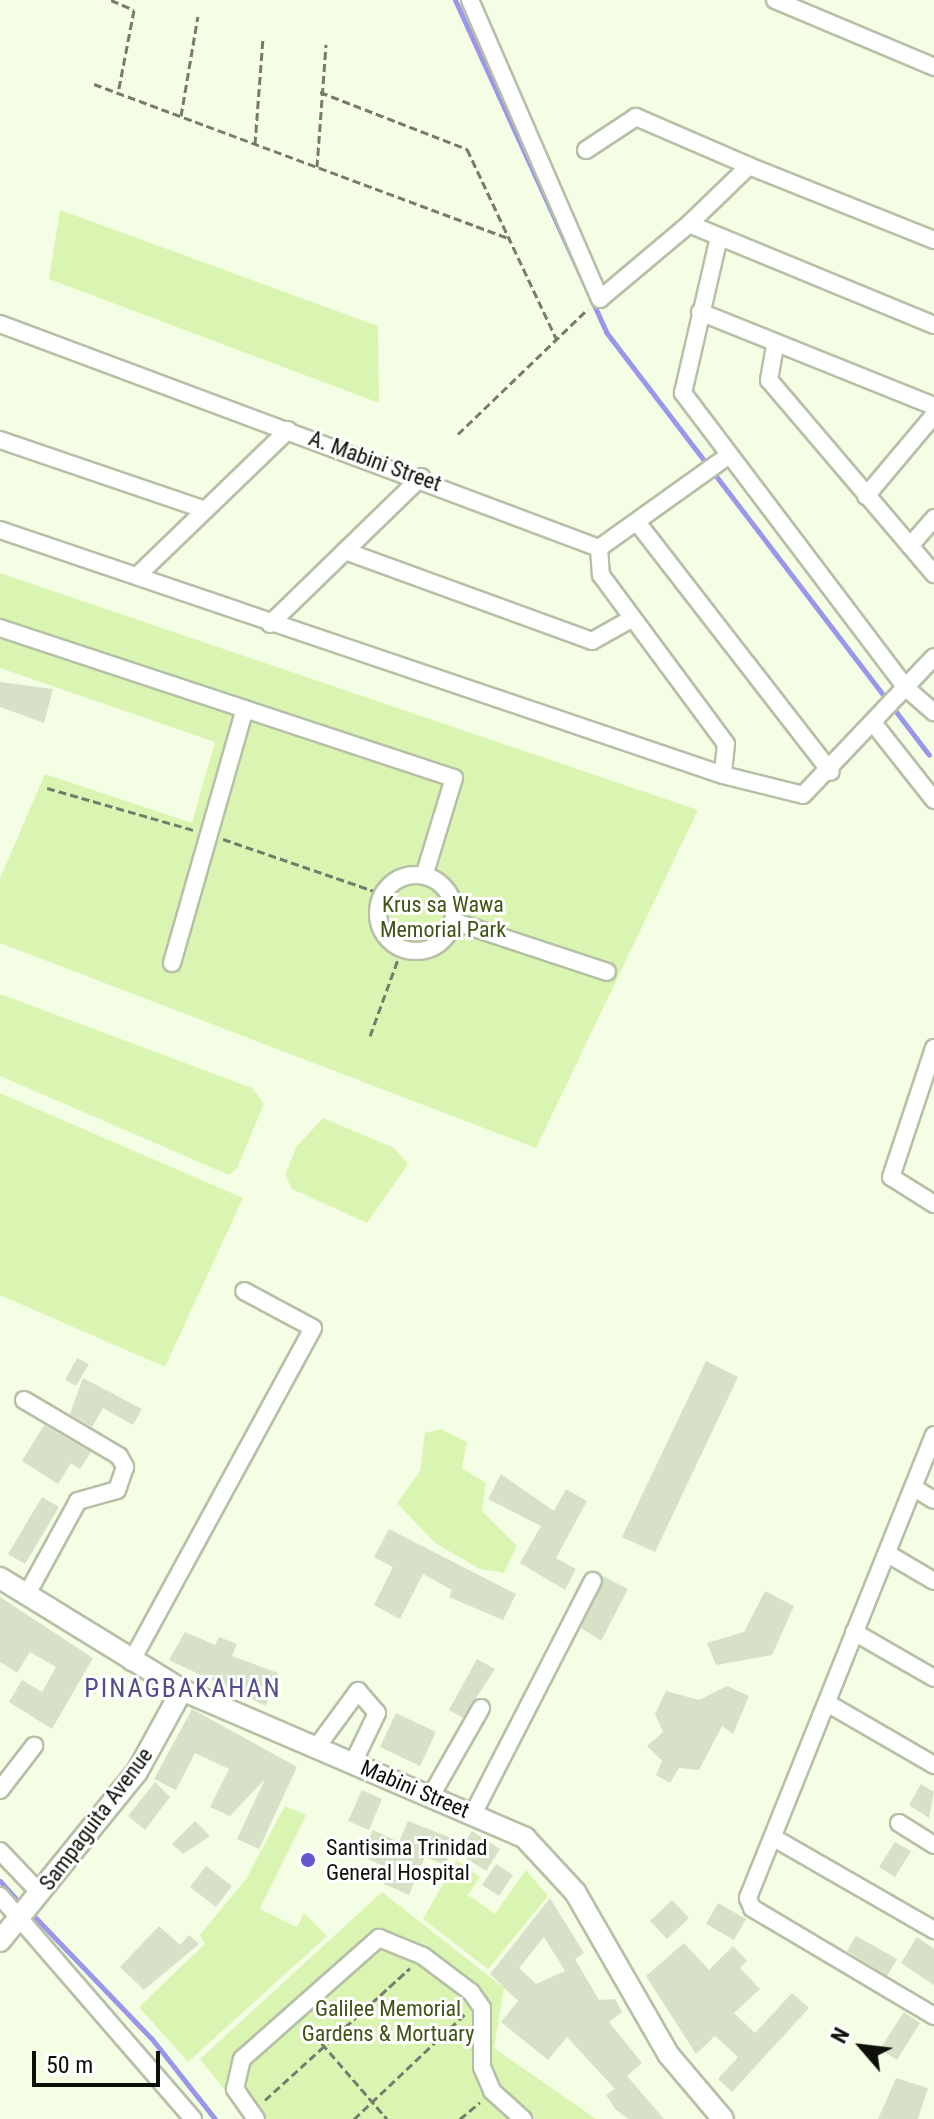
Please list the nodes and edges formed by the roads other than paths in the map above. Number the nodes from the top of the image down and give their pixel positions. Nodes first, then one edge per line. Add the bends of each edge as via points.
1 (470, 0) edge
2 (775, 0) edge
3 (934, 67) edge
4 (586, 150) dead end
5 (749, 166) junction
6 (689, 224) junction
7 (719, 237) junction
8 (934, 240) edge
9 (700, 312) junction
10 (0, 324) edge
11 (934, 325) edge
12 (775, 346) junction
13 (934, 406) edge
14 (934, 415) edge
15 (288, 430) junction
16 (0, 440) edge
17 (714, 464) junction
18 (421, 477) junction
19 (866, 496) junction
20 (203, 509) junction
21 (934, 518) edge
22 (640, 526) junction
23 (0, 530) edge
24 (910, 546) junction
25 (599, 548) junction
26 (345, 551) junction
27 (934, 574) edge
28 (137, 576) junction
29 (631, 619) junction
30 (270, 624) junction
31 (0, 628) edge
32 (934, 657) edge
33 (901, 694) junction
34 (245, 709) junction
35 (934, 712) edge
36 (878, 719) junction
37 (831, 772) junction
38 (723, 775) junction
39 (934, 800) edge
40 (424, 876) junction
41 (453, 921) junction
42 (172, 963) dead end
43 (607, 972) dead end
44 (934, 1048) edge
45 (934, 1204) edge
46 (244, 1291) dead end
47 (24, 1400) dead end
48 (934, 1435) edge
49 (914, 1488) junction
50 (934, 1500) edge
51 (888, 1554) junction
52 (0, 1578) edge
53 (593, 1581) dead end
54 (934, 1581) edge
55 (26, 1596) junction
56 (854, 1632) junction
57 (131, 1662) junction
58 (934, 1678) edge
59 (182, 1690) junction
60 (827, 1703) junction
61 (481, 1708) dead end
62 (34, 1746) dead end
63 (316, 1748) junction
64 (353, 1763) junction
65 (934, 1765) edge
66 (0, 1790) edge
67 (432, 1794) junction
68 (473, 1814) junction
69 (899, 1823) dead end
70 (774, 1838) junction
71 (934, 1845) edge
72 (0, 1851) edge
73 (40, 1893) junction
74 (0, 1896) edge
75 (18, 1919) junction
76 (934, 1930) edge
77 (0, 1941) edge
78 (934, 2016) edge
79 (254, 2115) edge
80 (715, 2117) edge
81 (193, 2119) edge
82 (523, 2119) edge

1 - 6 street via 600,299
2 - 3 street
4 - 5 street via 633,117
5 - 6 street
5 - 8 street
6 - 7 street
7 - 9 street
7 - 11 street
9 - 12 street
9 - 17 street via 680,382
10 - 15 street, A. Mabini Street
12 - 13 street
12 - 19 street via 769,380
14 - 19 street
15 - 18 street, A. Mabini Street
15 - 20 street
16 - 20 street
17 - 22 street
17 - 33 street
18 - 25 street, A. Mabini Street
18 - 26 street
19 - 24 street
20 - 28 street
21 - 24 street
22 - 25 street
22 - 37 street
23 - 28 street
24 - 27 street
25 - 29 street via 601,575
26 - 29 street via 592,641
26 - 30 street
28 - 30 street
29 - 38 street via 726,744
30 - 38 street
31 - 34 street
32 - 33 street
33 - 35 street
33 - 36 street
34 - 40 street via 454,778
34 - 42 street
36 - 37 street
36 - 39 street
37 - 38 street via 803,795
40 - 41 street via 451,898
40 - 41 street via 391,885 379,905 382,928 402,948 431,948
41 - 43 street
44 - 45 street via 891,1177
46 - 57 street via 313,1328
47 - 55 street via 119,1456 125,1467 117,1490 78,1501
48 - 49 street
49 - 50 street
49 - 51 street
51 - 54 street
51 - 56 street
52 - 55 main road, Mabini Street
53 - 68 street
55 - 57 main road, Mabini Street
56 - 58 street
56 - 60 street
57 - 59 main road, Mabini Street
59 - 63 main road, Mabini Street
59 - 73 main road, Sampaguita Avenue via 137,1772
60 - 65 street
60 - 70 street
61 - 67 street
62 - 66 street
63 - 64 main road, Mabini Street
63 - 64 street via 358,1691 377,1713
64 - 67 main road, Mabini Street
67 - 68 main road, Mabini Street
68 - 80 main road, Mabini Street via 525,1838 560,1873 668,2054
69 - 71 street
70 - 76 street
70 - 78 street via 748,1898 752,1908
72 - 73 street
73 - 75 main road, Sampaguita Avenue
74 - 75 street
75 - 77 main road, Sampaguita Avenue
75 - 81 street
79 - 82 street via 234,2074 294,2012 379,1938 423,1956 478,2002 482,2067 492,2091

